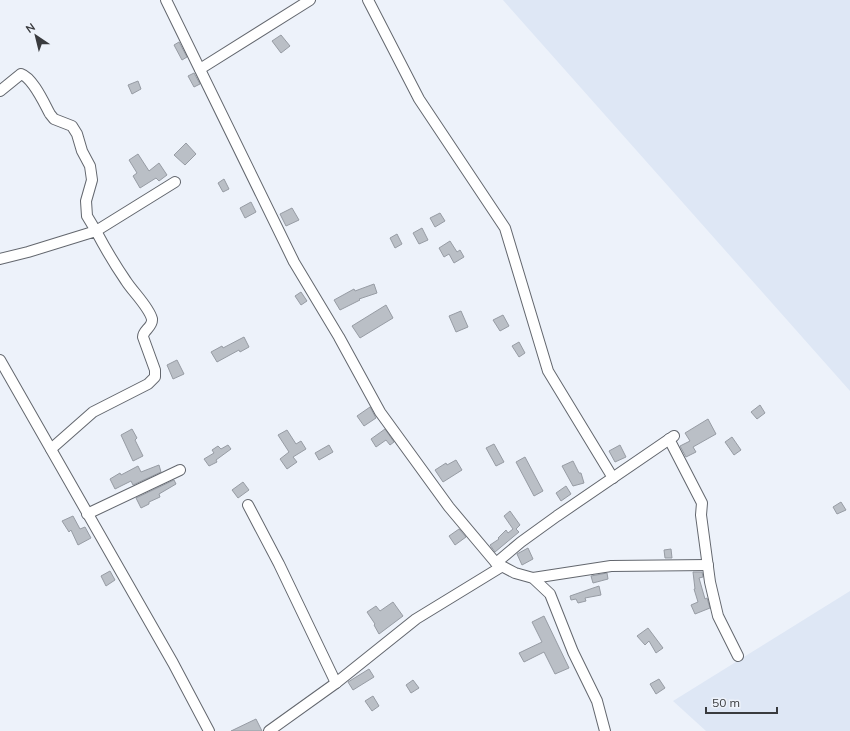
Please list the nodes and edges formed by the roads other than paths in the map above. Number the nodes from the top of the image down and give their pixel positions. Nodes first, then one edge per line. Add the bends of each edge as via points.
1 (166, 0) edge
2 (310, 0) edge
3 (368, 0) edge
4 (200, 69) junction
5 (0, 92) edge
6 (175, 182) dead end
7 (96, 231) junction
8 (0, 259) edge
9 (0, 360) edge
10 (51, 449) junction
11 (180, 470) dead end
12 (613, 478) junction
13 (248, 506) dead end
14 (86, 514) junction
15 (499, 565) junction
16 (708, 565) junction
17 (533, 578) junction
18 (738, 656) dead end
19 (336, 683) junction
20 (209, 731) edge
21 (269, 731) edge
22 (605, 731) edge

1 - 4 street
2 - 4 street
3 - 12 street via 419,99 505,228 548,372
4 - 15 street via 294,262 380,412 449,507
5 - 7 street via 16,77 24,75 31,80 54,119 72,126 90,166 92,180 86,208 87,216
6 - 7 street
7 - 8 street
7 - 10 street via 126,282 150,313 152,324 143,332 143,337 155,370 155,377 148,384 93,412
9 - 10 street
10 - 14 street
11 - 14 street
12 - 15 street via 526,538
12 - 16 street via 672,438 702,503 701,515
13 - 19 street
14 - 20 street
15 - 17 street
15 - 19 street via 416,620
16 - 17 street via 611,566
16 - 18 street via 718,616
17 - 22 street via 550,594 573,652 597,701
19 - 21 street

